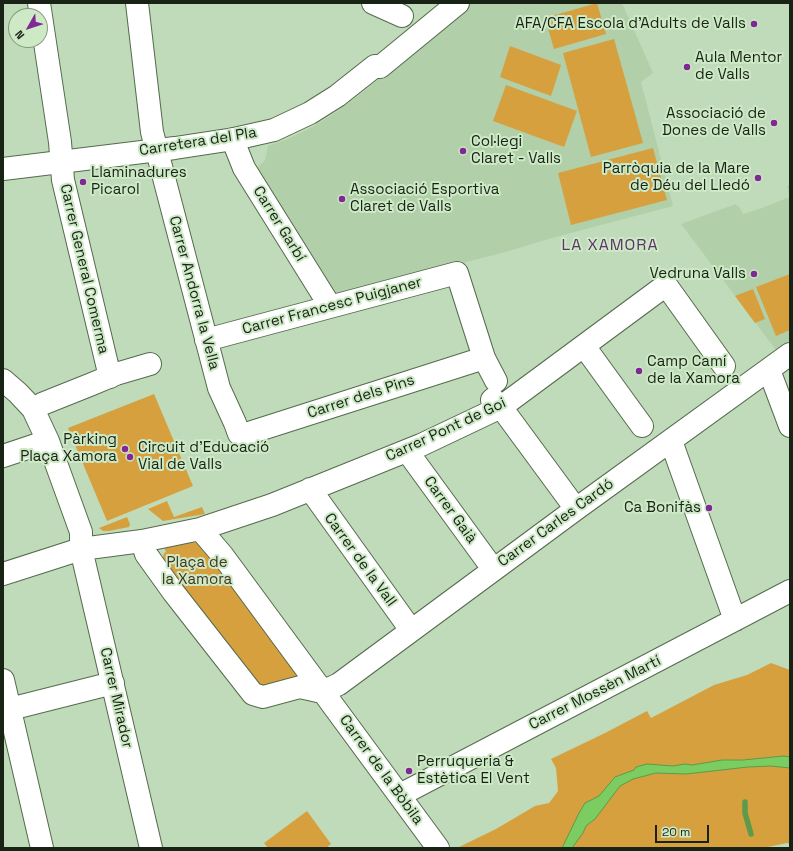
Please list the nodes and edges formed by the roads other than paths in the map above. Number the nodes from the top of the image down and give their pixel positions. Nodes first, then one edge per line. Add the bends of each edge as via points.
1 (39, 3) edge
2 (137, 3) edge
3 (373, 3) edge
4 (445, 3) edge
5 (458, 3) edge
6 (402, 16) dead end
7 (375, 66) junction
8 (234, 139) junction
9 (156, 149) junction
10 (61, 161) junction
11 (3, 168) edge
12 (330, 306) junction
13 (206, 340) junction
14 (584, 346) junction
15 (790, 354) edge
16 (484, 358) junction
17 (150, 364) dead end
18 (724, 366) dead end
19 (769, 370) junction
20 (110, 377) junction
21 (3, 380) edge
22 (497, 396) junction
23 (33, 409) junction
24 (642, 426) dead end
25 (790, 426) edge
26 (246, 436) joint
27 (48, 441) junction
28 (671, 441) junction
29 (406, 451) junction
30 (3, 456) edge
31 (310, 490) junction
32 (576, 509) junction
33 (200, 529) junction
34 (142, 541) junction
35 (81, 549) junction
36 (493, 570) junction
37 (3, 574) edge
38 (790, 591) edge
39 (735, 620) junction
40 (410, 630) junction
41 (3, 680) edge
42 (112, 683) junction
43 (322, 692) junction
44 (10, 709) junction
45 (400, 795) junction
46 (42, 848) edge
47 (151, 848) edge
48 (438, 848) edge

1 - 10 street, Carrer General Comerma
2 - 9 street, Carrer Andorra la Vella
3 - 6 street
4 - 7 street via 375,61
5 - 7 street via 380,67
7 - 8 street, Carretera del Pla via 337,96 310,113 274,130
8 - 9 street, Carretera del Pla
8 - 12 street, Carrer Garbí via 244,168
9 - 10 street, Carretera del Pla
9 - 13 street, Carrer Andorra la Vella
10 - 11 street, Carretera del Pla
10 - 20 street, Carrer General Comerma via 63,180
12 - 13 street, Carrer Francesc Puigjaner
12 - 16 street, Carrer Francesc Puigjaner via 457,273
13 - 26 street, Carrer Andorra la Vella via 219,388 235,423
14 - 18 street, Carrer Pont de Goi via 666,285
14 - 22 street, Carrer Pont de Goi
14 - 24 street
15 - 19 street, Carrer Carles Cardó
16 - 22 street
16 - 26 street, Carrer dels Pins
17 - 20 street
19 - 25 street
19 - 28 street, Carrer Carles Cardó
20 - 23 street
21 - 23 street, Carrer Mirador
22 - 29 street, Carrer Pont de Goi
22 - 32 street
23 - 27 street, Carrer Mirador
27 - 30 street
27 - 35 street, Carrer Mirador via 81,532
28 - 32 street, Carrer Carles Cardó
28 - 39 street
29 - 31 street, Carrer Pont de Goi
29 - 36 street, Carrer Gaià
31 - 33 street, Carrer Pont de Goi
31 - 40 street, Carrer de la Vall
32 - 36 street, Carrer Carles Cardó
33 - 34 street
33 - 43 street via 223,556
34 - 35 street
34 - 43 street via 146,554 253,694 263,697 300,687
35 - 37 street
35 - 42 street, Carrer Mirador
36 - 40 street, Carrer Carles Cardó
38 - 39 street, Carrer Mossèn Martí
39 - 45 street, Carrer Mossèn Martí
40 - 43 street, Carrer Carles Cardó via 339,684
41 - 44 street
42 - 44 street
42 - 47 street, Carrer Mirador
43 - 45 street, Carrer de la Bòbila
44 - 46 street
45 - 48 street, Carrer de la Bòbila

